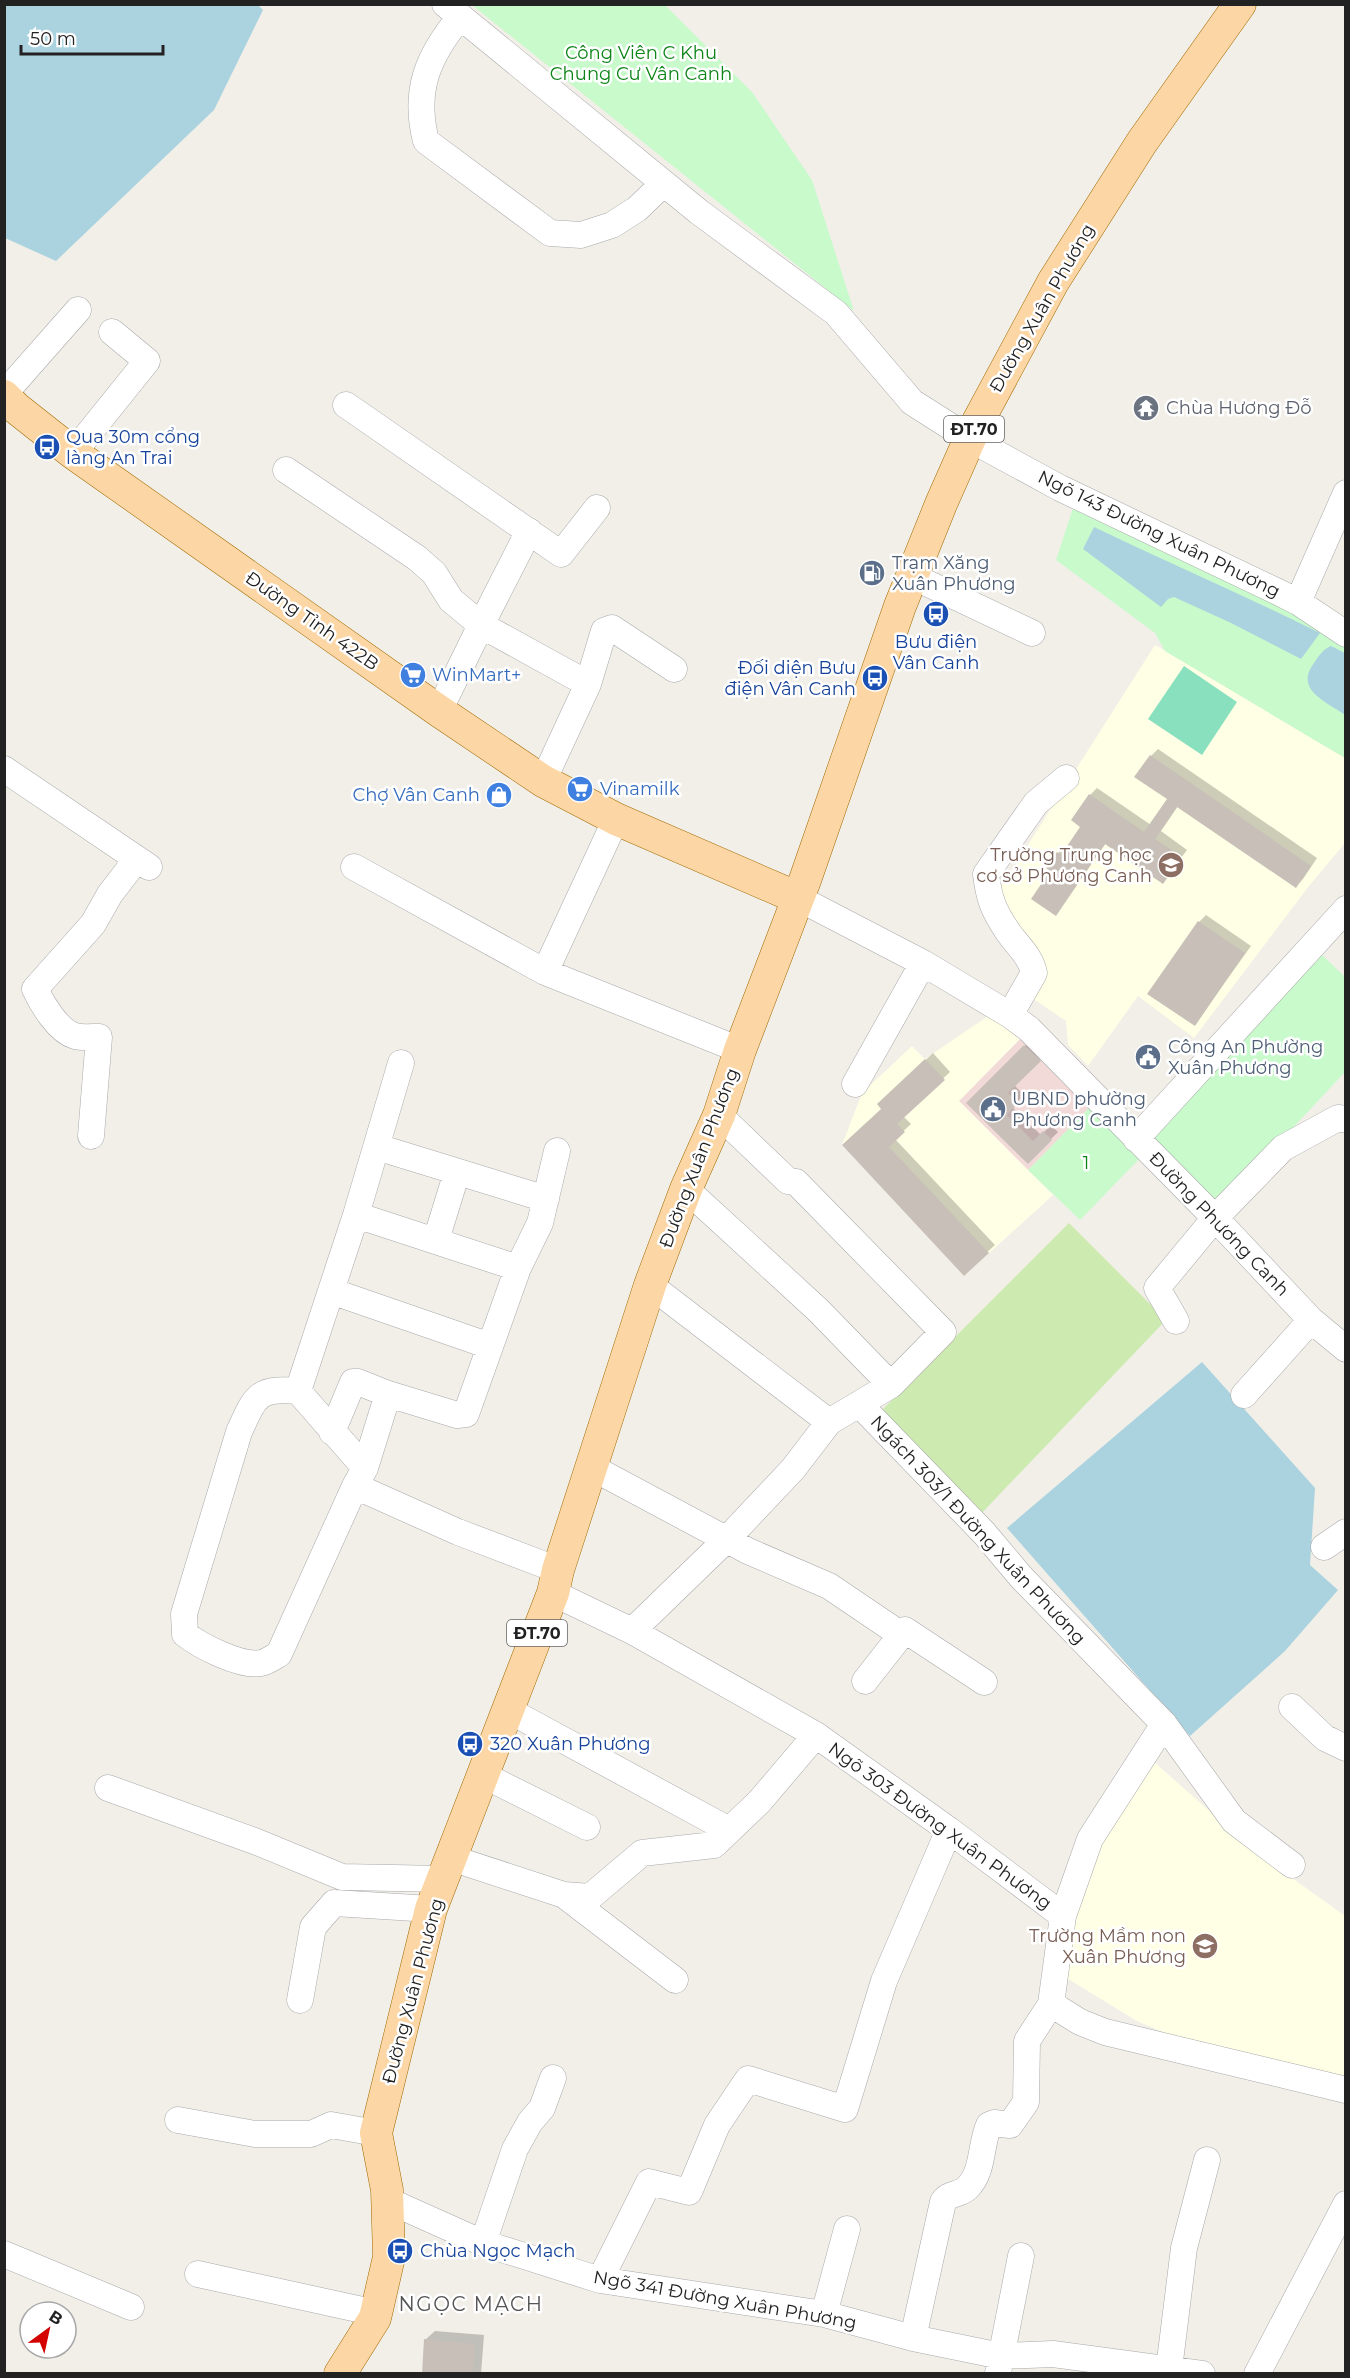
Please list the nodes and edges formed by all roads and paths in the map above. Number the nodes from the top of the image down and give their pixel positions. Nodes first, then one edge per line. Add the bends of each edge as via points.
1 (1240, 4) edge
2 (452, 11) edge
3 (663, 184) junction
4 (78, 310) dead end
5 (112, 332) dead end
6 (346, 405) dead end
7 (7, 406) edge
8 (970, 439) junction
9 (74, 453) junction
10 (286, 470) dead end
11 (1346, 494) edge
12 (597, 508) dead end
13 (529, 531) junction
14 (912, 576) junction
15 (1298, 602) junction
16 (481, 625) junction
17 (1032, 633) dead end
18 (1346, 634) edge
19 (674, 669) dead end
20 (588, 684) junction
21 (439, 711) junction
22 (4, 769) edge
23 (1066, 778) dead end
24 (543, 781) junction
25 (616, 819) junction
26 (354, 867) dead end
27 (798, 898) junction
28 (1346, 909) edge
29 (923, 963) junction
30 (545, 972) junction
31 (1010, 1015) junction
32 (740, 1050) junction
33 (401, 1063) dead end
34 (855, 1084) dead end
35 (719, 1115) junction
36 (1346, 1119) edge
37 (91, 1136) dead end
38 (1136, 1139) junction
39 (377, 1147) junction
40 (557, 1151) dead end
41 (457, 1172) junction
42 (686, 1189) junction
43 (546, 1199) junction
44 (356, 1215) junction
45 (1215, 1218) junction
46 (436, 1240) junction
47 (518, 1268) junction
48 (650, 1285) junction
49 (331, 1291) junction
50 (1311, 1320) junction
51 (1176, 1321) dead end
52 (490, 1346) junction
53 (1345, 1347) edge
54 (891, 1385) junction
55 (298, 1391) junction
56 (388, 1394) junction
57 (1244, 1395) dead end
58 (859, 1404) junction
59 (829, 1422) junction
60 (332, 1432) junction
61 (591, 1467) junction
62 (360, 1477) junction
63 (1346, 1532) edge
64 (727, 1539) junction
65 (1324, 1547) dead end
66 (555, 1582) junction
67 (632, 1631) junction
68 (900, 1635) junction
69 (865, 1681) dead end
70 (984, 1682) dead end
71 (1292, 1707) dead end
72 (508, 1710) junction
73 (1164, 1724) junction
74 (816, 1735) junction
75 (1346, 1748) edge
76 (483, 1775) junction
77 (108, 1788) dead end
78 (587, 1827) dead end
79 (729, 1830) junction
80 (949, 1830) junction
81 (1292, 1865) dead end
82 (448, 1869) junction
83 (564, 1895) junction
84 (431, 1909) junction
85 (1063, 1916) junction
86 (675, 1980) dead end
87 (300, 2000) dead end
88 (1051, 2004) junction
89 (553, 2078) dead end
90 (1346, 2090) edge
91 (178, 2120) dead end
92 (376, 2133) junction
93 (1206, 2160) dead end
94 (387, 2200) junction
95 (1346, 2204) edge
96 (848, 2229) dead end
97 (483, 2243) junction
98 (4, 2254) edge
99 (1021, 2256) dead end
100 (198, 2274) dead end
101 (600, 2280) junction
102 (131, 2307) dead end
103 (376, 2313) junction
104 (824, 2314) junction
105 (913, 2338) junction
106 (999, 2365) edge
107 (1168, 2369) junction
108 (340, 2373) edge
109 (1202, 2373) edge
110 (1257, 2373) edge

1 - 8 main road, Đường Xuân Phương / ĐT.70 via 1142,142 1053,282
2 - 3 street, Ngõ 143 Đường Xuân Phương
2 - 3 street via 429,63 422,91 421,119 426,141 550,233 581,235 612,225 637,209
3 - 8 street, Ngõ 143 Đường Xuân Phương via 836,313 912,402
4 - 7 street
5 - 9 street via 147,361
6 - 13 street
7 - 9 main road, Đường Tỉnh 422B
8 - 14 main road, Đường Xuân Phương / ĐT.70
8 - 15 street, Ngõ 143 Đường Xuân Phương via 1060,488
9 - 21 main road, Đường Tỉnh 422B
10 - 16 street via 417,558 434,573 451,600
11 - 15 street
12 - 13 street via 561,554
13 - 16 street
14 - 17 street
14 - 27 main road, Đường Xuân Phương / ĐT.70
15 - 18 street, Ngõ 143 Đường Xuân Phương
16 - 20 street
16 - 21 street
19 - 20 street via 612,628 604,631
20 - 24 street
21 - 24 main road, Đường Tỉnh 422B
22 - 37 street via 143,863 110,894 93,924 35,989 54,1021 74,1036 99,1037
23 - 31 street via 1036,803 986,874 989,900 1032,964 1034,973
24 - 25 main road, Đường Tỉnh 422B
25 - 27 main road, Đường Tỉnh 422B
25 - 30 street
26 - 30 street
27 - 29 street, Đường Phương Canh
27 - 32 main road, Đường Xuân Phương / ĐT.70
28 - 38 street
29 - 31 street, Đường Phương Canh
29 - 34 street
30 - 32 street
31 - 38 street, Đường Phương Canh via 1029,1029
32 - 35 main road, Đường Xuân Phương / ĐT.70
33 - 39 street
35 - 42 main road, Đường Xuân Phương / ĐT.70
35 - 54 street via 788,1181 796,1182 943,1332
36 - 45 street via 1338,1118 1283,1148
38 - 45 street, Đường Phương Canh
39 - 41 street
39 - 44 street
40 - 43 street
41 - 43 street
41 - 46 street
42 - 48 main road, Đường Xuân Phương / ĐT.70
42 - 54 street via 818,1310
43 - 47 street via 540,1223
44 - 46 street
44 - 49 street
45 - 50 street, Đường Phương Canh
45 - 51 street via 1157,1288
46 - 47 street
47 - 52 street
48 - 59 street
48 - 61 main road, Đường Xuân Phương / ĐT.70
49 - 52 street
49 - 55 street
50 - 53 street, Đường Phương Canh
50 - 57 street
52 - 56 street via 465,1414
54 - 58 street
55 - 60 street
55 - 62 street via 265,1392 250,1407 184,1614 185,1634 243,1662 262,1663 279,1654
56 - 60 street via 353,1382
56 - 62 street
58 - 59 street, Ngách 303/1 Đường Xuân Phương
58 - 73 street, Ngách 303/1 Đường Xuân Phương
59 - 64 street, Ngách 303/1 Đường Xuân Phương via 793,1470
60 - 62 street
61 - 64 street
61 - 66 main road, Đường Xuân Phương / ĐT.70
62 - 66 street, Ngõ 303 Đường Xuân Phương
63 - 65 street
64 - 67 street, Ngách 303/1 Đường Xuân Phương
64 - 68 street via 829,1586
66 - 67 street, Ngõ 303 Đường Xuân Phương
66 - 72 main road, Đường Xuân Phương / ĐT.70
67 - 74 street, Ngõ 303 Đường Xuân Phương
68 - 69 street
68 - 70 street via 905,1630
71 - 75 street via 1325,1738
72 - 76 main road, Đường Xuân Phương / ĐT.70
72 - 79 street
73 - 81 street, Ngách 303/1 Đường Xuân Phương via 1234,1821
73 - 85 street via 1090,1839
74 - 79 street via 759,1802
74 - 80 street, Ngõ 303 Đường Xuân Phương
76 - 78 street
76 - 82 main road, Đường Xuân Phương / ĐT.70
77 - 82 street via 342,1877
79 - 83 street via 714,1845 642,1853 590,1897
80 - 85 street, Ngõ 303 Đường Xuân Phương
80 - 101 street via 884,1981 845,2109 748,2079 717,2125 689,2192 649,2182
82 - 83 street
82 - 84 main road, Đường Xuân Phương / ĐT.70
83 - 86 street
84 - 87 street via 334,1904 313,1927
84 - 92 main road, Đường Xuân Phương / ĐT.70
85 - 88 street, Ngõ 303 Đường Xuân Phương
88 - 90 street via 1105,2032
88 - 105 street, Ngõ 303 Đường Xuân Phương via 1027,2041 1026,2105 1010,2125 989,2125 975,2178 966,2189 943,2202
89 - 97 street via 542,2108 515,2149
91 - 92 street via 255,2134 311,2134 331,2125
92 - 94 main road, Đường Xuân Phương / ĐT.70
93 - 107 street via 1184,2248
94 - 97 street, Ngõ 341 Đường Xuân Phương
94 - 103 main road, Đường Xuân Phương / ĐT.70 via 388,2257
95 - 110 street
96 - 104 street
97 - 101 street, Ngõ 341 Đường Xuân Phương
98 - 102 street
99 - 106 street
100 - 103 street
101 - 104 street, Ngõ 341 Đường Xuân Phương
103 - 108 main road, Đường Xuân Phương / ĐT.70
104 - 105 street, Ngõ 341 Đường Xuân Phương
105 - 106 street, Ngõ 341 Đường Xuân Phương
106 - 107 street, Ngõ 341 Đường Xuân Phương via 1053,2354
107 - 109 street, Ngõ 341 Đường Xuân Phương

